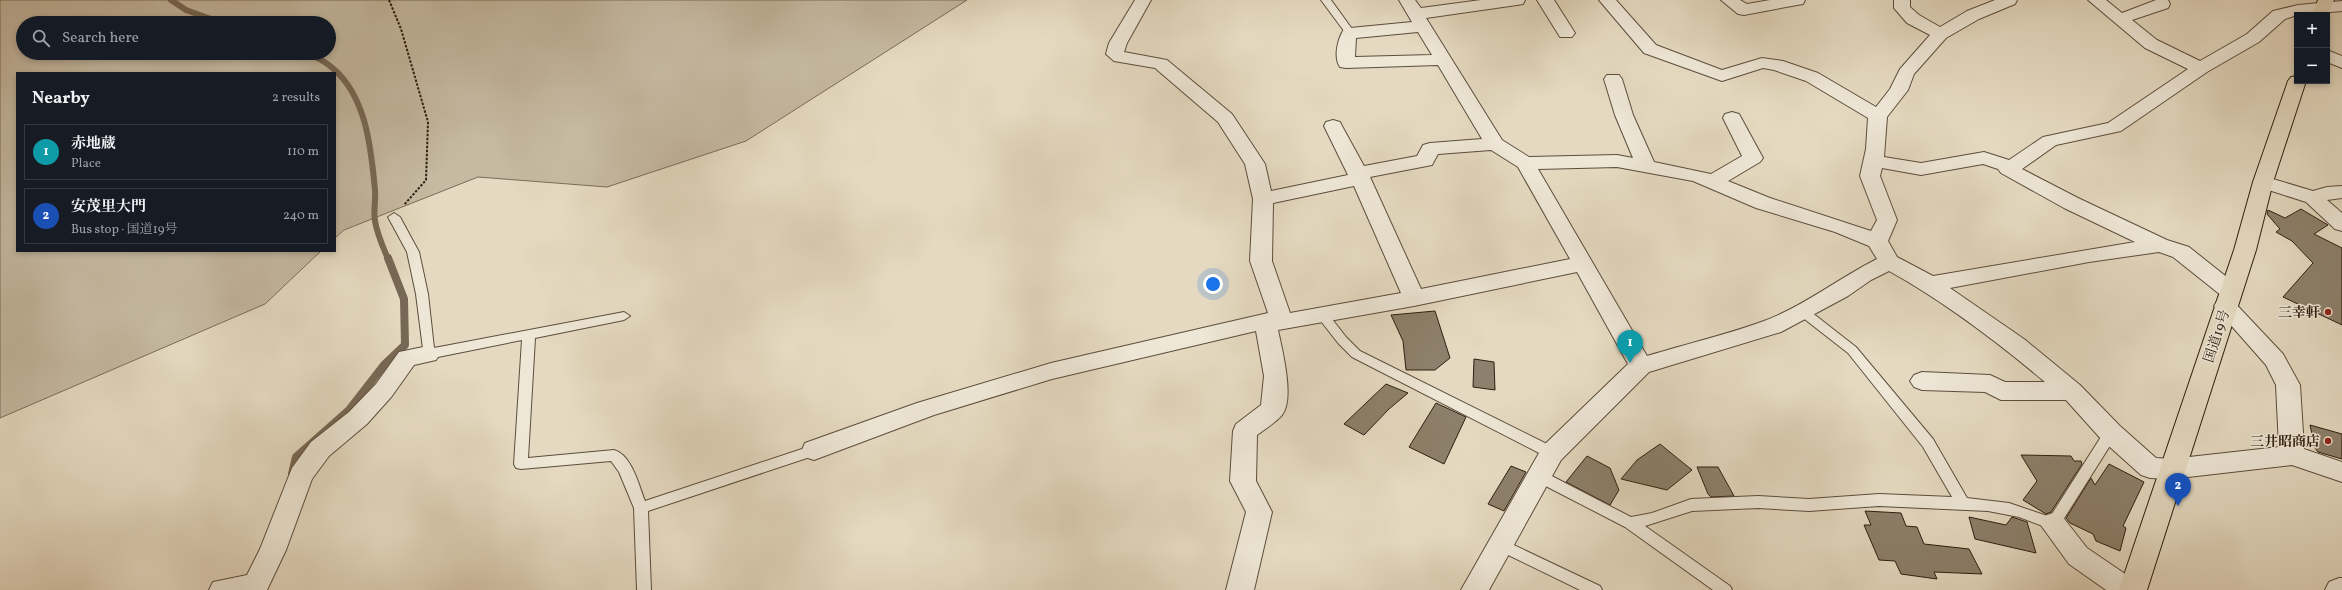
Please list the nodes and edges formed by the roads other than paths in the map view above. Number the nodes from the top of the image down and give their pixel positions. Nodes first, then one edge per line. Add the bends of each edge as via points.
1 (1143, 0) edge
2 (1326, 0) edge
3 (1517, 0) edge
4 (1545, 0) edge
5 (1609, 0) edge
6 (1729, 0) edge
7 (1797, 0) edge
8 (1902, 0) edge
9 (2010, 0) edge
10 (2096, 0) edge
11 (2297, 0) edge
12 (2162, 4) dead end
13 (2342, 6) edge
14 (2322, 8) edge
15 (1416, 13) edge
16 (2120, 19) junction
17 (1350, 34) junction
18 (1566, 34) dead end
19 (1940, 34) junction
20 (2330, 57) edge
21 (1444, 60) junction
22 (2342, 63) edge
23 (2201, 68) junction
24 (1722, 76) junction
25 (1613, 79) dead end
26 (2297, 84) edge
27 (1736, 87) dead end
28 (1878, 116) junction
29 (1732, 118) dead end
30 (1333, 126) dead end
31 (1495, 144) junction
32 (1874, 161) junction
33 (1525, 163) junction
34 (1646, 166) junction
35 (2012, 167) junction
36 (1359, 176) junction
37 (1713, 182) junction
38 (2263, 182) junction
39 (2342, 192) edge
40 (2313, 198) junction
41 (1263, 199) junction
42 (394, 217) road end
43 (2342, 224) edge
44 (1877, 241) junction
45 (2160, 246) junction
46 (1889, 262) junction
47 (1584, 263) junction
48 (1930, 284) junction
49 (1414, 298) junction
50 (2227, 299) junction
51 (1802, 311) junction
52 (1321, 313) junction
53 (624, 316) dead end
54 (1274, 321) junction
55 (529, 334) junction
56 (428, 354) junction
57 (1641, 366) junction
58 (1922, 381) dead end
59 (2072, 391) junction
60 (2111, 433) junction
61 (814, 450) joint
62 (1552, 453) junction
63 (2292, 455) junction
64 (2171, 469) junction
65 (2342, 472) edge
66 (1539, 476) junction
67 (1963, 503) junction
68 (641, 508) junction
69 (1630, 522) junction
70 (2053, 524) junction
71 (1501, 545) junction
72 (254, 588) edge
73 (223, 590) edge
74 (644, 590) edge
75 (1240, 590) edge
76 (1476, 590) edge
77 (1596, 590) edge
78 (1725, 590) edge
79 (2127, 590) edge
80 (2133, 590) edge

1 - 41 street via 1118,43 1116,54 1120,57 1161,64 1225,118 1255,164
2 - 17 lane
3 - 15 street
4 - 18 street
5 - 24 street via 1650,49
6 - 7 street via 1744,10
8 - 19 street via 1902,8 1913,19
9 - 19 street via 1973,15
10 - 16 street
11 - 14 street
12 - 16 street
13 - 14 street
14 - 23 street via 2279,15 2253,38
15 - 17 street
15 - 21 street
16 - 23 street via 2151,44
17 - 21 street via 1347,39 1346,63
19 - 28 street via 1906,73 1899,90
20 - 22 street
21 - 31 street
23 - 35 street via 2114,127 2050,141
24 - 27 street
24 - 28 street via 1762,64 1778,66 1812,77
25 - 34 street via 1624,115
26 - 38 highway, 国道19号
28 - 32 street
29 - 37 street via 1753,158
30 - 36 street
31 - 33 street
31 - 36 street via 1430,149 1425,161
32 - 35 street via 1921,169 1984,158
32 - 44 street via 1870,176 1887,220
33 - 34 street via 1617,161
33 - 47 street
34 - 37 street via 1698,176
35 - 45 street via 2008,169
36 - 41 street
36 - 49 street
37 - 44 street via 1764,203 1842,227
38 - 40 street
38 - 50 highway, 国道19号 via 2245,250
39 - 40 street via 2327,193
40 - 43 street
41 - 54 street via 1262,261
42 - 56 lane via 413,252 422,294
44 - 46 street
45 - 48 street via 2089,255
45 - 50 street via 2181,252
46 - 48 street
46 - 51 street
47 - 49 street
47 - 57 street
48 - 59 street via 2016,345
49 - 52 street
50 - 63 street via 2275,360 2288,385
50 - 64 highway, 国道19号
51 - 57 street via 1773,326
51 - 67 lane via 1852,350 1928,443
52 - 54 street
52 - 62 lane via 1356,354
53 - 55 lane
54 - 61 street via 1051,370 926,408
54 - 75 street via 1276,376 1273,408 1245,431 1243,481 1259,512
55 - 56 lane
55 - 68 lane via 521,464 614,455 625,469
56 - 72 street via 408,358 384,390 358,418 320,448 301,475 273,550
57 - 62 street
58 - 59 street via 1990,384 2001,391
59 - 60 street
60 - 64 street via 2150,468
60 - 70 lane
61 - 68 lane
62 - 66 street
63 - 64 street
63 - 65 street
64 - 80 highway, 国道19号
66 - 69 lane
66 - 71 street
67 - 69 lane via 1879,500 1809,505 1758,502 1691,505 1653,519
67 - 70 lane via 1992,503
68 - 74 lane
69 - 78 lane
70 - 79 street via 2078,556
71 - 76 street
71 - 77 lane
72 - 73 street

